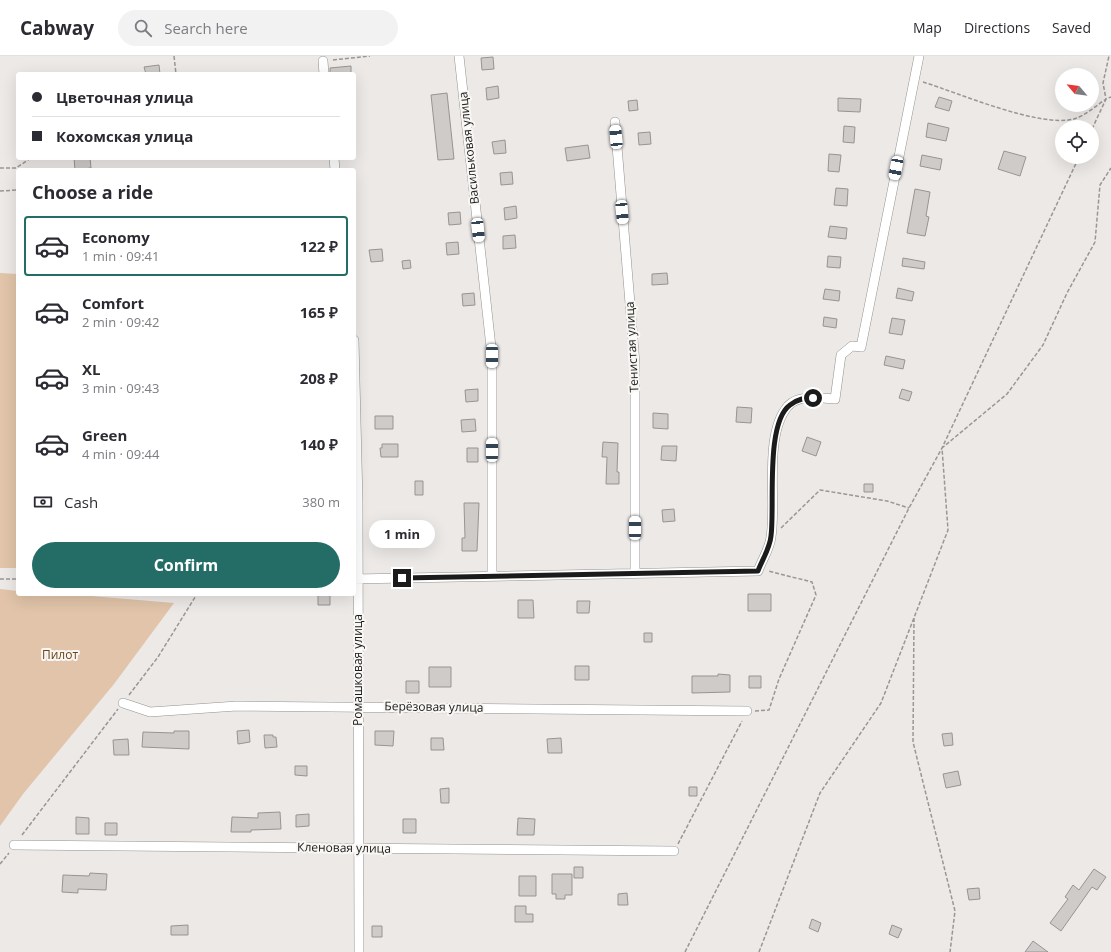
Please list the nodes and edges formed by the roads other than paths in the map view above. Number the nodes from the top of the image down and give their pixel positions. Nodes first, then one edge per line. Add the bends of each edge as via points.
1 (459, 56) edge
2 (919, 56) edge
3 (323, 61) road end
4 (324, 72) edge
5 (615, 122) dead end
6 (356, 421) edge
7 (635, 573) junction
8 (492, 576) junction
9 (356, 579) edge
10 (123, 703) road end
11 (358, 706) junction
12 (747, 711) road end
13 (14, 845) road end
14 (358, 848) junction
15 (674, 851) road end
16 (359, 952) edge

1 - 8 street, Васильковая улица via 492,356
2 - 7 street via 861,347 852,346 841,355 835,399 802,398 789,405 781,419 774,444 771,538 758,571
3 - 4 street
5 - 7 street, Тенистая улица via 635,364
6 - 9 street, Ромашковая улица
7 - 8 street
8 - 9 street
9 - 11 street, Ромашковая улица
10 - 11 street, Берёзовая улица via 150,712 237,706
11 - 12 street, Берёзовая улица
11 - 14 street, Ромашковая улица
13 - 14 street, Кленовая улица
14 - 15 street, Кленовая улица
14 - 16 street, Ромашковая улица

